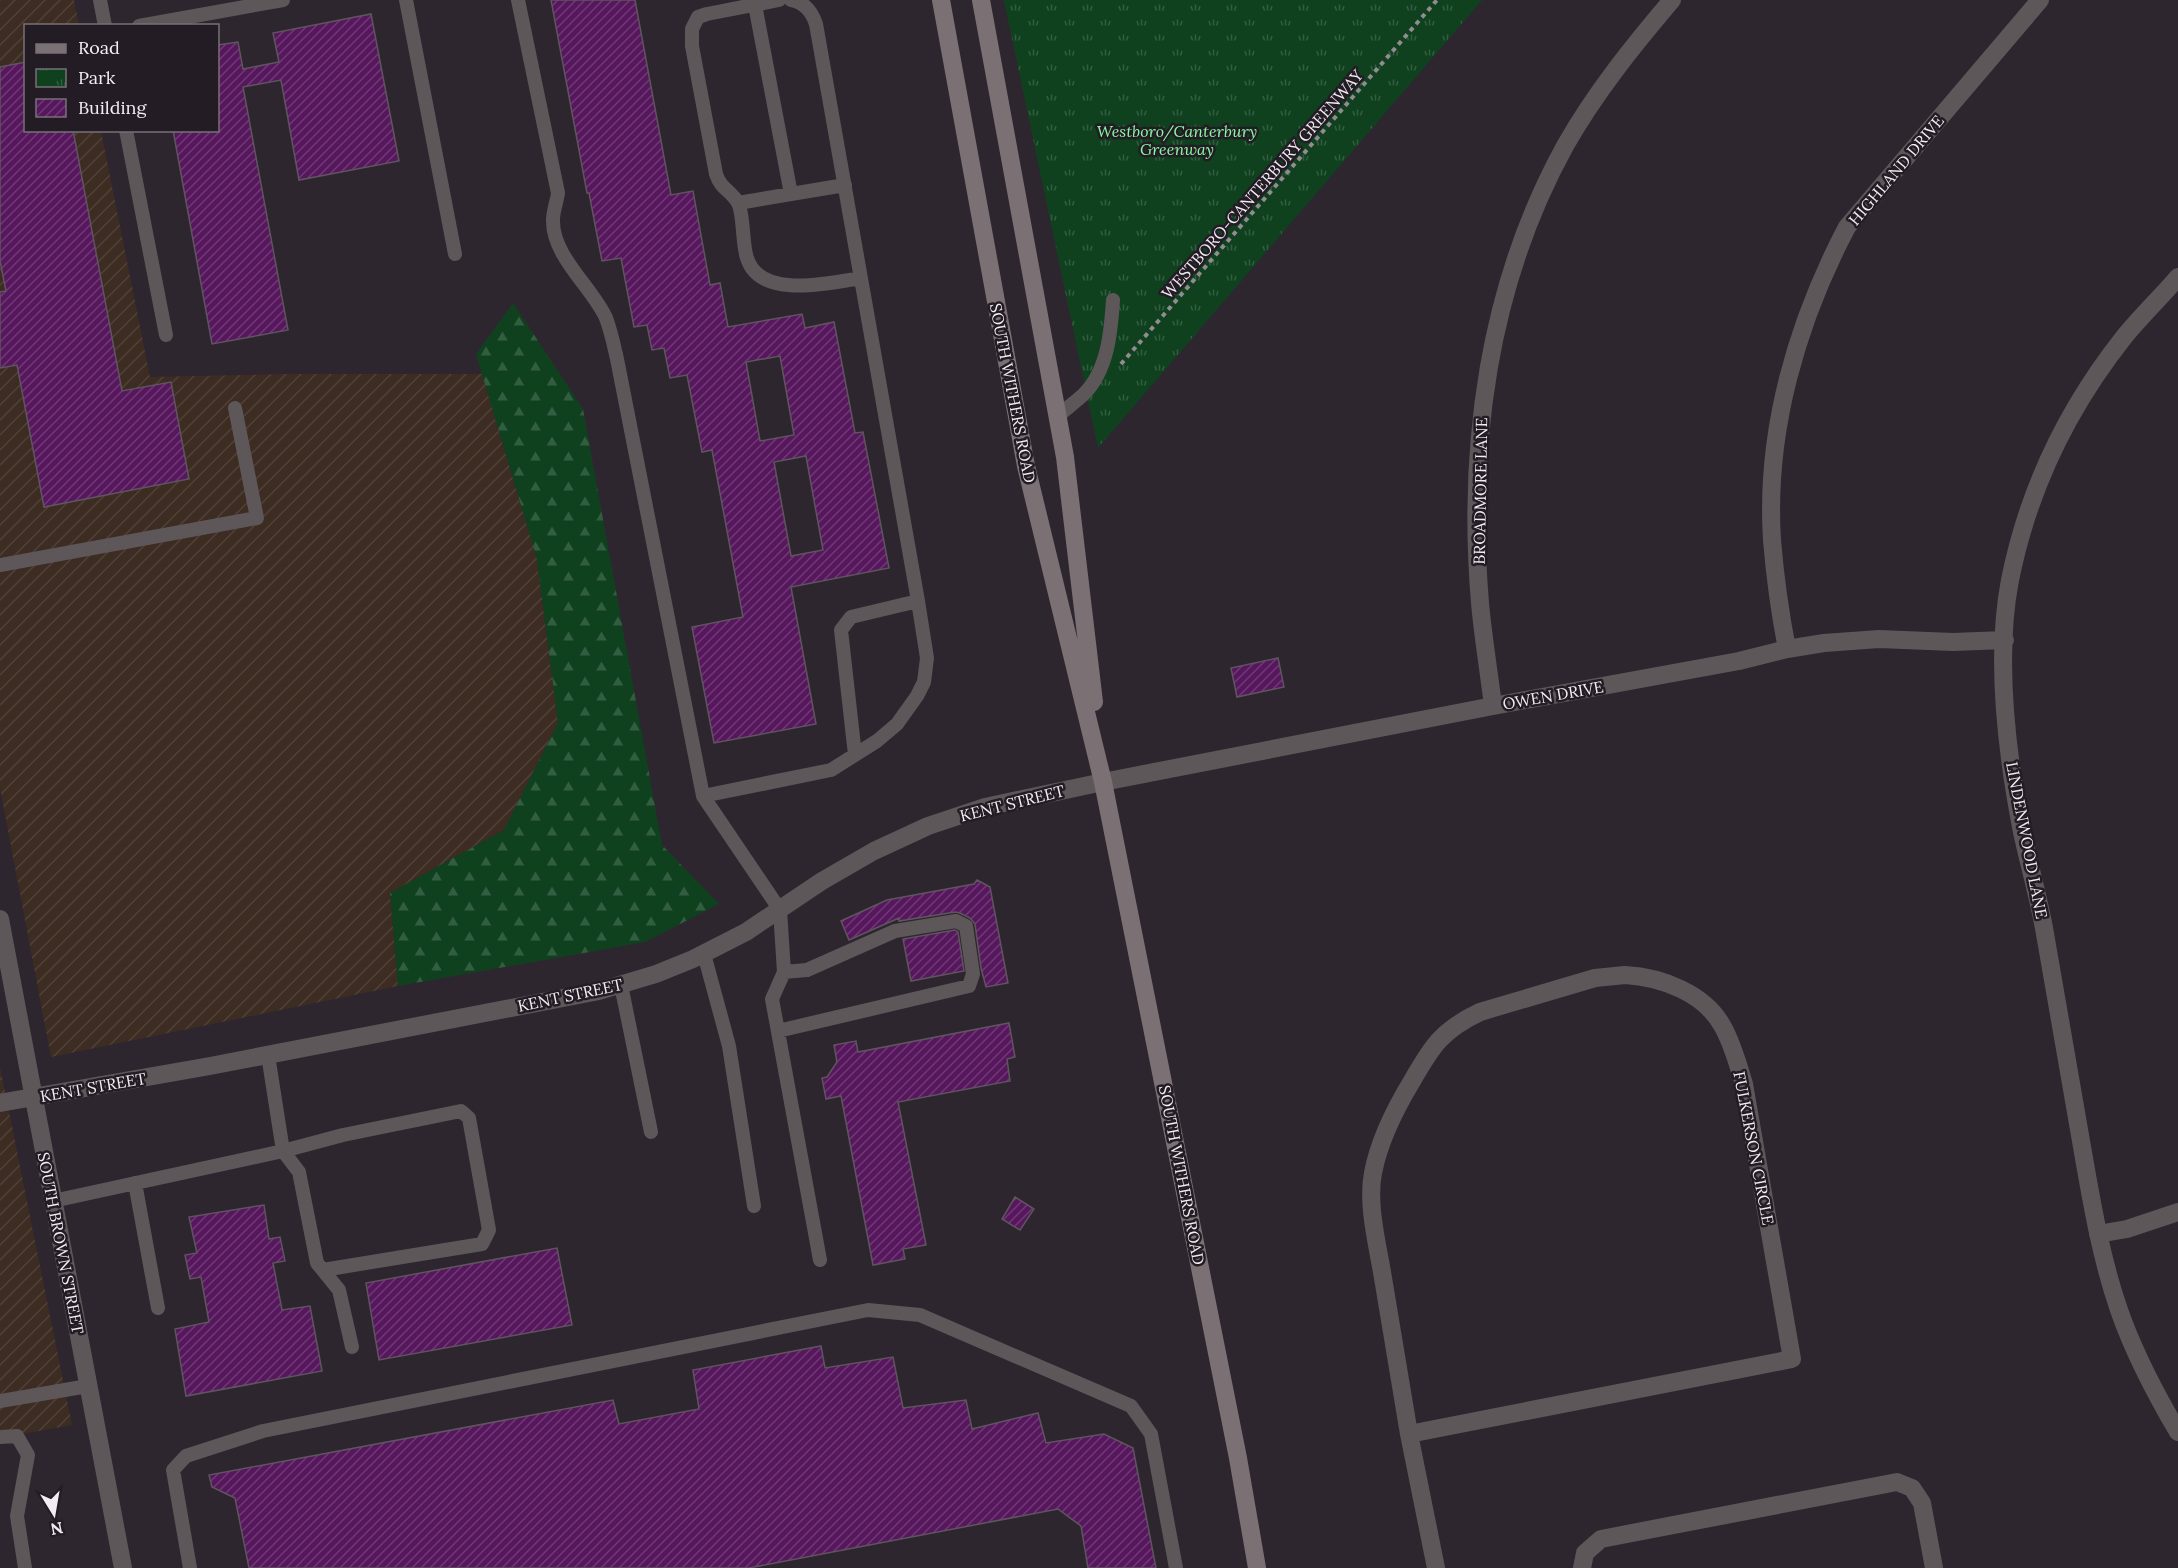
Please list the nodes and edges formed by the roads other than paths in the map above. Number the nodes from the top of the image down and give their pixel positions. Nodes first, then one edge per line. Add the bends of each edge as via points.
1 (100, 0) edge
2 (283, 0) edge
3 (406, 0) edge
4 (518, 0) edge
5 (779, 0) edge
6 (791, 0) edge
7 (941, 0) edge
8 (981, 0) edge
9 (1672, 0) edge
10 (2040, 0) edge
11 (755, 5) junction
12 (106, 24) edge
13 (150, 24) edge
14 (126, 132) edge
15 (845, 185) junction
16 (791, 194) junction
17 (738, 203) junction
18 (455, 254) dead end
19 (2178, 277) edge
20 (861, 278) junction
21 (1113, 300) dead end
22 (166, 335) dead end
23 (235, 408) dead end
24 (1058, 416) junction
25 (0, 565) edge
26 (918, 601) junction
27 (2005, 640) junction
28 (1787, 649) junction
29 (1493, 706) junction
30 (855, 755) junction
31 (1104, 782) junction
32 (704, 796) junction
33 (780, 910) junction
34 (0, 919) edge
35 (704, 954) junction
36 (783, 972) junction
37 (621, 985) junction
38 (778, 1031) junction
39 (268, 1055) junction
40 (34, 1097) junction
41 (0, 1103) edge
42 (651, 1132) dead end
43 (283, 1151) junction
44 (135, 1183) junction
45 (53, 1201) junction
46 (754, 1206) dead end
47 (2178, 1212) edge
48 (2098, 1234) junction
49 (820, 1260) dead end
50 (323, 1270) junction
51 (158, 1308) dead end
52 (352, 1347) dead end
53 (88, 1386) junction
54 (0, 1401) edge
55 (2178, 1432) edge
56 (1409, 1434) junction
57 (0, 1437) edge
58 (1436, 1566) edge
59 (25, 1568) edge
60 (123, 1568) edge
61 (190, 1568) edge
62 (1176, 1568) edge
63 (1257, 1568) edge
64 (1582, 1568) edge
65 (1934, 1568) edge

1 - 12 lane
2 - 13 lane
3 - 18 lane
4 - 32 lane via 558,193 553,221 556,239 606,319 617,359
5 - 11 lane
6 - 15 lane via 806,7 816,24
7 - 31 main road, SOUTH WITHERS ROAD via 1026,466
8 - 24 main road, SOUTH WITHERS ROAD
9 - 29 street, BROADMORE LANE via 1619,64 1566,146 1522,241 1502,305 1483,401 1478,471 1480,603
10 - 28 street, HIGHLAND DRIVE via 1847,227 1805,319 1776,437 1772,498 1777,589
11 - 16 lane
11 - 17 lane via 698,17 692,29 716,174 720,185
14 - 22 lane
15 - 16 lane
15 - 20 lane
16 - 17 lane
17 - 20 lane via 747,258 759,274 784,286 802,287
19 - 27 street, LINDENWOOD LANE via 2093,377 2064,425 2022,528 2010,582
20 - 26 lane
21 - 24 lane via 1110,337 1099,370 1085,393
23 - 25 lane via 257,518
24 - 31 main road, SOUTH WITHERS ROAD
26 - 30 lane via 927,658 924,682 897,724
26 - 30 lane via 851,616 841,630
27 - 28 street, OWEN DRIVE via 1879,639
27 - 48 street, LINDENWOOD LANE via 2003,658 2013,780
28 - 29 street, OWEN DRIVE
29 - 31 street, OWEN DRIVE
30 - 32 lane via 831,770
31 - 33 street, KENT STREET via 985,807 928,826 874,851
31 - 63 main road, SOUTH WITHERS ROAD
32 - 33 lane
33 - 35 street, KENT STREET
33 - 36 lane
34 - 40 street, SOUTH BROWN STREET
35 - 37 street, KENT STREET
35 - 46 lane via 729,1046
36 - 38 lane via 772,999
36 - 38 lane via 807,970 895,931 956,921 966,926 973,974 969,986
37 - 39 street, KENT STREET
37 - 42 lane
38 - 49 lane
39 - 40 street, KENT STREET
39 - 43 lane
40 - 41 street, KENT STREET
40 - 45 street, SOUTH BROWN STREET
43 - 44 lane
43 - 50 lane via 299,1172 317,1263
43 - 50 lane via 461,1111 469,1118 489,1230 482,1244
44 - 45 lane
44 - 51 lane
45 - 53 street, SOUTH BROWN STREET
47 - 48 street
48 - 55 street, LINDENWOOD LANE via 2135,1351
50 - 52 lane via 339,1290
53 - 54 lane
53 - 60 street, SOUTH BROWN STREET
56 - 56 street, FULKERSON CIRCLE via 1792,1359 1744,1084 1722,1025 1695,998 1669,983 1640,976 1595,978 1462,1020 1427,1054 1389,1125 1372,1175 1372,1214
56 - 58 street, FULKERSON CIRCLE
57 - 59 lane via 17,1436 28,1455 17,1516
61 - 62 lane via 173,1470 186,1456 263,1431 868,1310 920,1315 1131,1406 1151,1434
64 - 65 street via 1585,1553 1601,1539 1897,1482 1912,1488 1922,1503

